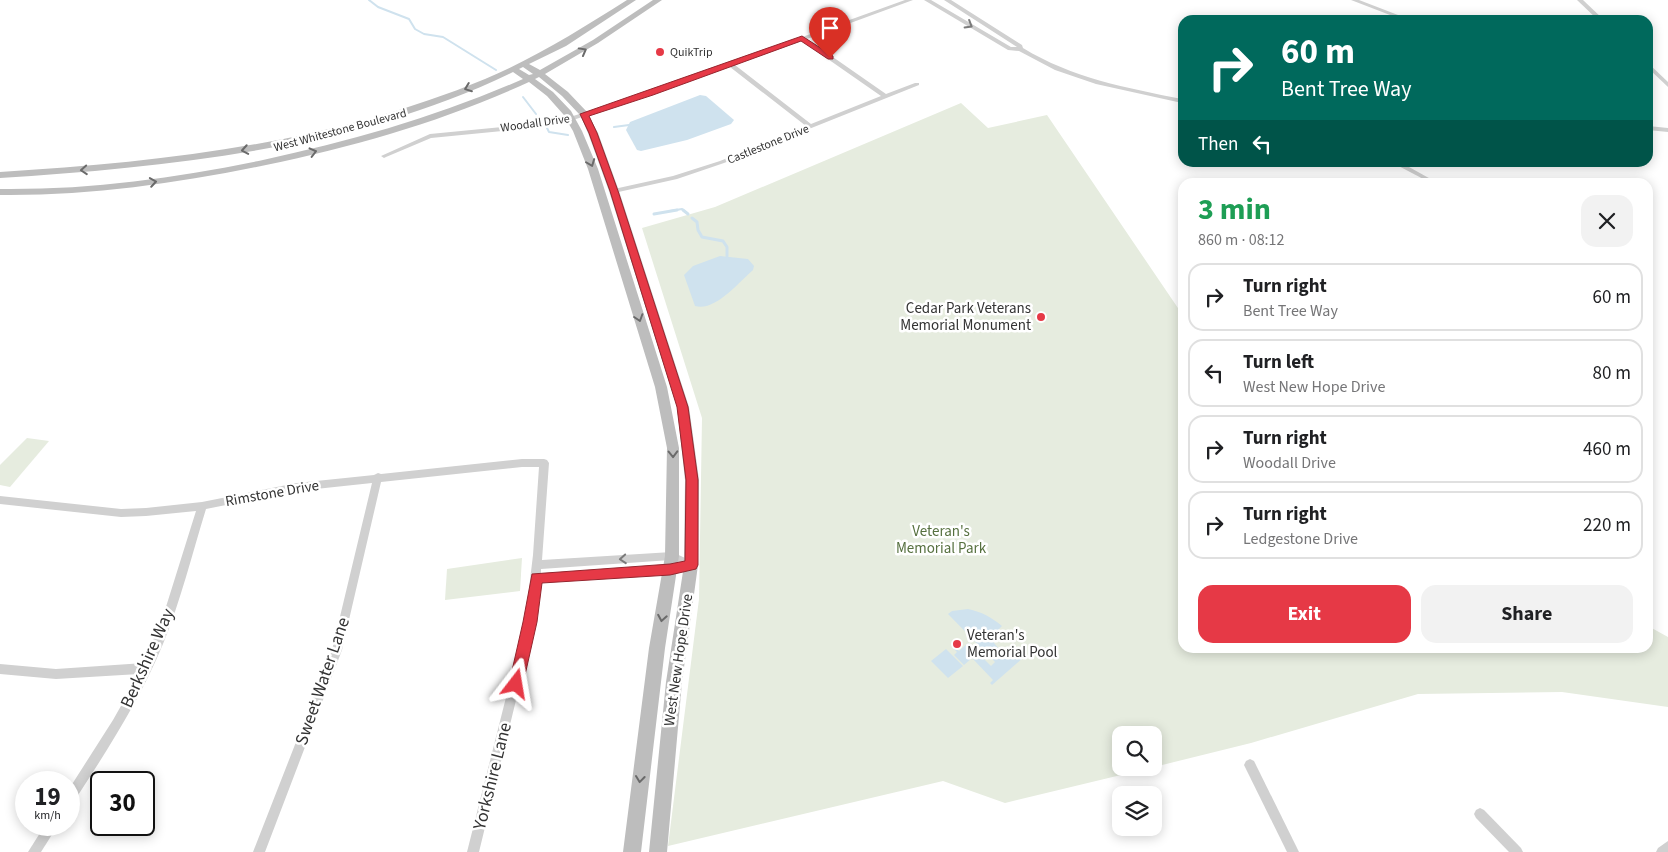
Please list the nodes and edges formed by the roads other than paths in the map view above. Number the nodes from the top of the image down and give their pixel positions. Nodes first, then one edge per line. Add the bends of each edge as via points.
1 (632, 0) edge
2 (658, 0) edge
3 (910, 0) edge
4 (927, 0) edge
5 (947, 0) edge
6 (1354, 0) edge
7 (1580, 0) edge
8 (1394, 15) edge
9 (1596, 15) edge
10 (802, 38) junction
11 (1020, 49) junction
12 (523, 64) junction
13 (730, 64) junction
14 (513, 69) junction
15 (1653, 70) edge
16 (540, 74) junction
17 (529, 79) junction
18 (918, 84) dead end
19 (1668, 85) edge
20 (886, 97) junction
21 (1178, 101) edge
22 (584, 114) junction
23 (570, 119) junction
24 (811, 127) junction
25 (1653, 128) edge
26 (1668, 130) edge
27 (384, 156) dead end
28 (1404, 167) edge
29 (0, 175) edge
30 (1425, 178) edge
31 (614, 191) junction
32 (0, 192) edge
33 (544, 463) joint
34 (378, 477) junction
35 (0, 500) edge
36 (202, 506) junction
37 (671, 563) junction
38 (537, 565) junction
39 (691, 565) junction
40 (536, 578) junction
41 (147, 668) junction
42 (0, 669) edge
43 (1250, 765) dead end
44 (80, 782) edge
45 (1480, 814) dead end
46 (45, 836) edge
47 (1668, 848) edge
48 (34, 852) edge
49 (259, 852) edge
50 (473, 852) edge
51 (632, 852) edge
52 (658, 852) edge
53 (1292, 852) edge
54 (1517, 852) edge
55 (1662, 852) edge

1 - 12 main road, West Whitestone Boulevard via 581,34
16 -> 2 main road, West Whitestone Boulevard via 586,49
3 - 10 street, Woodall Drive
4 -> 11 street via 1010,49
5 - 11 street
6 - 8 street
7 - 9 street
10 - 13 street, Woodall Drive
10 - 20 street
11 - 21 street via 1070,72
12 - 14 main road, West Whitestone Boulevard
12 - 16 main road, West New Hope Drive
13 - 22 street, Woodall Drive
13 - 24 street
14 - 17 main road, West New Hope Drive
14 -> 29 main road, West Whitestone Boulevard via 397,113 268,146 114,168
15 - 19 street
16 - 17 main road, West Whitestone Boulevard
16 - 22 main road, West New Hope Drive
17 - 23 main road, West New Hope Drive via 554,97
32 -> 17 main road, West Whitestone Boulevard via 68,191 141,184 299,156 419,122
18 - 20 street, Castlestone Drive
20 - 24 street, Castlestone Drive
22 - 23 street, Woodall Drive
22 - 31 main road, West New Hope Drive
23 - 27 street, Woodall Drive via 430,136
23 -> 37 main road, West New Hope Drive via 593,169 666,406 673,448
24 - 31 street, Castlestone Drive via 675,178
25 - 26 street
28 - 30 street
31 - 39 main road, West New Hope Drive via 683,407 692,480
33 - 34 street, Rimstone Drive
33 - 38 street, Yorkshire Lane
34 - 36 street, Rimstone Drive via 296,487
34 - 49 street, Sweet Water Lane via 337,650
35 - 36 street, Rimstone Drive via 121,513
36 - 41 street, Berkshire Way via 184,567
37 -> 38 street
37 - 39 street
37 - 40 street
37 -> 51 main road, West New Hope Drive via 657,648
38 - 40 street, Yorkshire Lane
39 - 52 main road, West New Hope Drive via 674,682
40 - 50 street, Yorkshire Lane via 530,622
41 - 42 street via 56,674
41 - 44 street, Berkshire Way via 110,736
43 - 53 street
45 - 54 street
46 - 48 street
47 - 55 street

